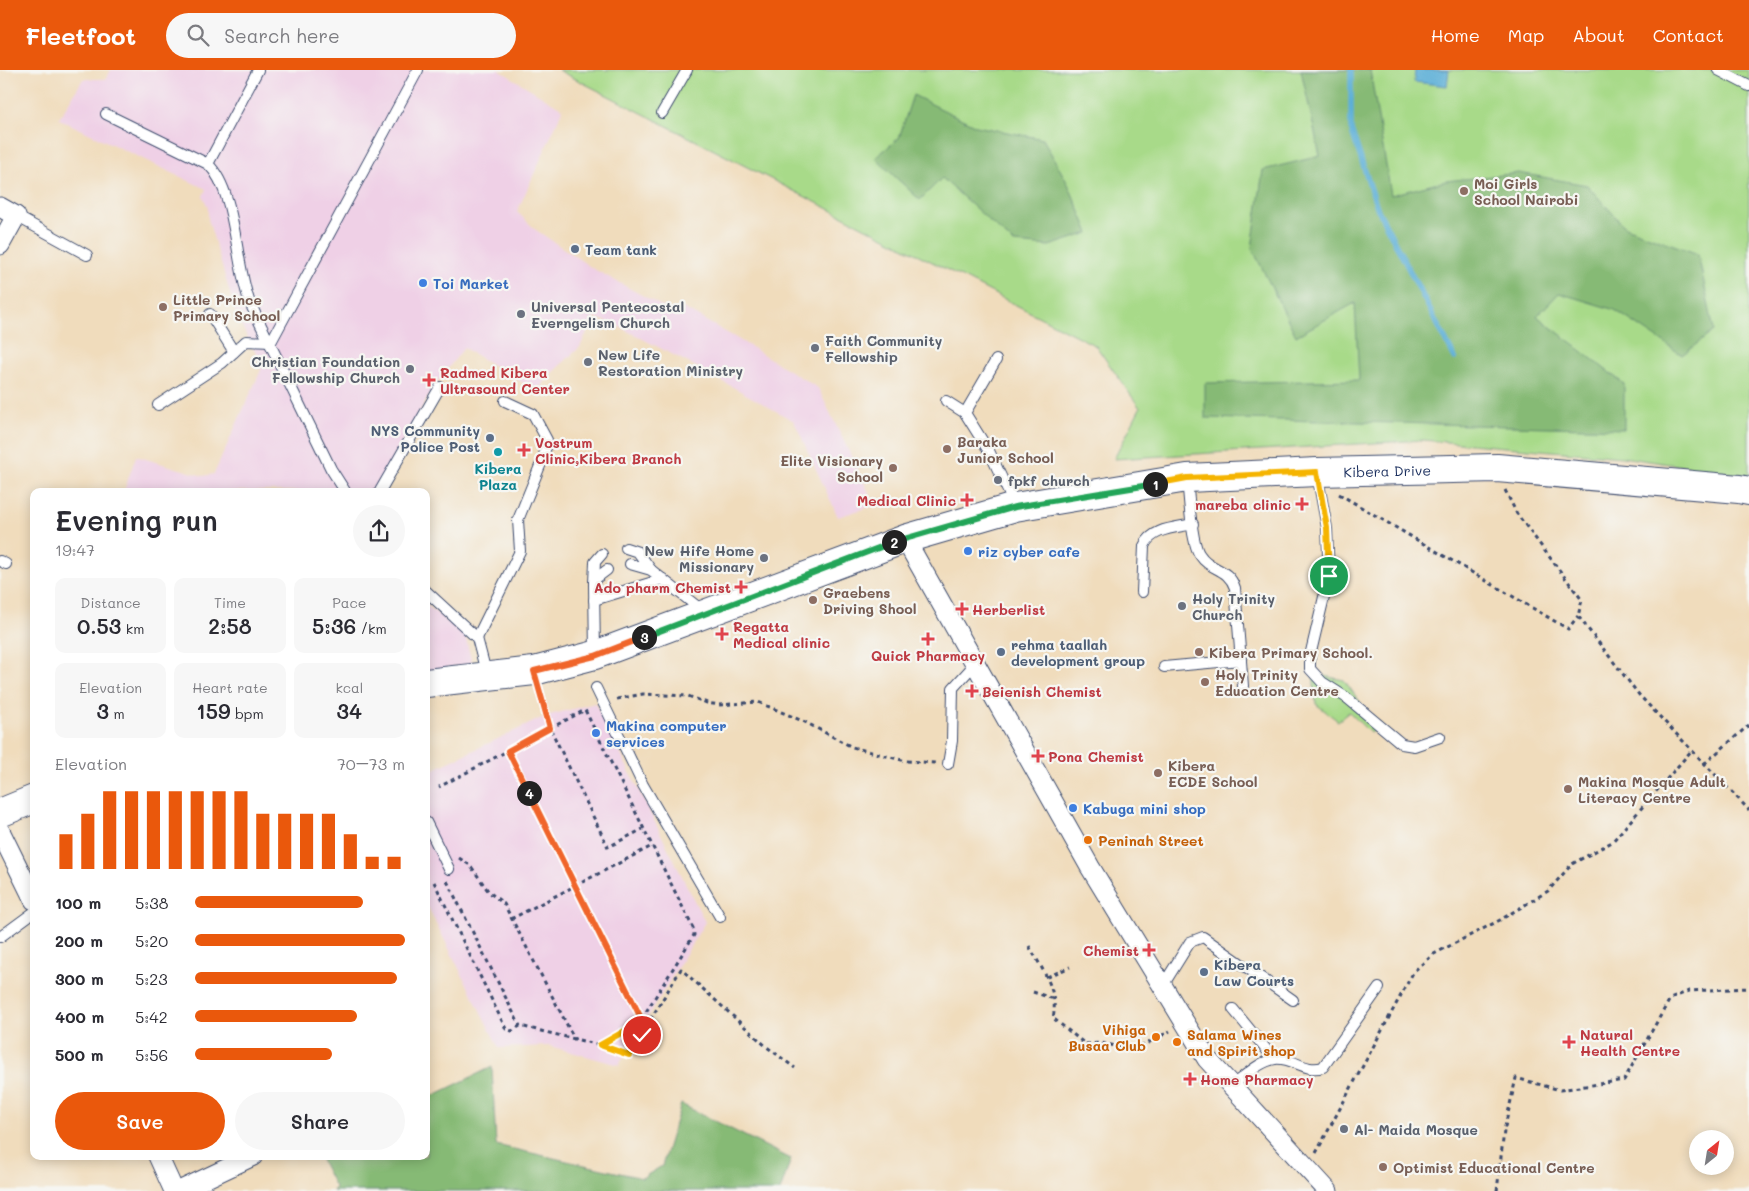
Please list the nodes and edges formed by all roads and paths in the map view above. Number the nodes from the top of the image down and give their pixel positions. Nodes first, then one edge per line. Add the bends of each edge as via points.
1 (258, 70) edge
2 (418, 70) edge
3 (687, 70) edge
4 (1718, 70) edge
5 (1749, 86) edge
6 (662, 113) dead end
7 (106, 114) dead end
8 (208, 164) junction
9 (8, 212) edge
10 (0, 245) edge
11 (86, 255) dead end
12 (210, 314) dead end
13 (271, 342) junction
14 (234, 352) junction
15 (996, 360) dead end
16 (440, 387) dead end
17 (505, 401) dead end
18 (946, 401) dead end
19 (158, 405) dead end
20 (965, 413) junction
21 (1497, 468) junction
22 (1317, 472) junction
23 (1187, 478) junction
24 (343, 488) edge
25 (382, 488) edge
26 (1749, 491) edge
27 (1337, 493) dead end
28 (1015, 507) junction
29 (1192, 524) junction
30 (904, 538) junction
31 (626, 548) dead end
32 (602, 554) dead end
33 (630, 564) dead end
34 (606, 570) dead end
35 (651, 570) junction
36 (663, 579) junction
37 (594, 585) junction
38 (1142, 592) dead end
39 (430, 594) edge
40 (594, 600) junction
41 (706, 614) junction
42 (1578, 616) junction
43 (477, 638) junction
44 (595, 656) junction
45 (1241, 660) junction
46 (974, 665) junction
47 (1164, 667) dead end
48 (534, 671) junction
49 (487, 676) junction
50 (430, 683) edge
51 (1243, 686) dead end
52 (596, 688) dead end
53 (604, 703) junction
54 (1749, 726) edge
55 (550, 728) junction
56 (1440, 737) dead end
57 (1692, 750) junction
58 (508, 751) junction
59 (948, 764) joint
60 (1704, 764) junction
61 (439, 787) dead end
62 (30, 801) edge
63 (1749, 810) edge
64 (0, 813) edge
65 (643, 829) junction
66 (430, 830) edge
67 (0, 831) edge
68 (652, 846) junction
69 (442, 854) junction
70 (447, 874) joint
71 (434, 882) dead end
72 (575, 886) junction
73 (30, 892) edge
74 (30, 915) edge
75 (720, 917) dead end
76 (511, 919) junction
77 (0, 937) edge
78 (1029, 946) dead end
79 (1070, 967) dead end
80 (1047, 977) junction
81 (1162, 987) junction
82 (1378, 988) dead end
83 (1749, 988) edge
84 (1033, 992) dead end
85 (1053, 993) junction
86 (1293, 1000) dead end
87 (1233, 1009) dead end
88 (641, 1018) junction
89 (1185, 1023) junction
90 (520, 1026) junction
91 (575, 1041) junction
92 (600, 1045) junction
93 (1274, 1059) junction
94 (795, 1068) dead end
95 (1232, 1085) junction
96 (160, 1160) edge
97 (244, 1160) edge
98 (1308, 1169) junction
99 (174, 1191) edge
100 (178, 1191) edge
101 (1328, 1191) edge
102 (1497, 1191) edge

1 - 8 lane
2 - 13 lane
3 - 6 lane
4 - 5 lane
7 - 8 lane
8 - 13 lane via 217,175 226,199 246,292
9 - 10 street
9 - 11 lane
12 - 14 lane
13 - 14 lane via 246,341
13 - 24 lane
14 - 19 lane
15 - 20 lane
16 - 25 lane
17 - 43 lane via 533,414 547,440 544,456 518,520 520,551
18 - 20 lane
20 - 28 lane via 990,453
21 - 22 street, Kibera Drive
21 - 26 street, Kibera Drive
21 - 42 path via 1517,514 1582,600
22 - 23 street, Kibera Drive
22 - 56 lane via 1327,528 1329,576 1310,656 1310,669 1322,682 1406,746
23 - 28 street, Kibera Drive
23 - 29 lane
27 - 42 path via 1568,629
28 - 30 street, Kibera Drive
29 - 38 lane via 1155,533 1147,540
29 - 45 lane via 1200,555 1232,580 1235,588
30 - 41 street, Kibera Drive
30 - 46 street
31 - 35 lane via 638,552
32 - 37 lane via 595,562
33 - 35 lane
34 - 37 lane
35 - 36 lane
36 - 40 lane
36 - 41 lane
37 - 40 lane
39 - 43 lane
40 - 44 lane
41 - 44 street, Kibera Drive
42 - 57 path via 1640,696
43 - 49 lane
44 - 48 street, Kibera Drive
45 - 47 lane
45 - 51 lane
46 - 59 lane via 953,688
46 - 81 street
48 - 49 street, Kibera Drive
48 - 55 path
49 - 50 street, Kibera Drive
52 - 53 lane
53 - 59 path via 644,694 688,696 719,705 758,702 852,747 906,761
53 - 75 lane via 643,785
54 - 60 path
55 - 58 path
55 - 65 path via 584,710
55 - 65 path via 608,847
57 - 60 path
57 - 98 path via 1612,842 1572,864 1548,891 1434,954 1414,971
58 - 61 path
58 - 72 path
60 - 63 path
62 - 64 street
65 - 68 path
66 - 69 lane
67 - 73 street
68 - 72 path
68 - 88 path via 694,935
69 - 70 lane
69 - 76 path via 460,858 470,865 490,892 504,904
70 - 90 path
71 - 90 path via 506,1030 512,1031
72 - 76 path
72 - 88 path
74 - 77 lane
76 - 91 path
78 - 80 path
79 - 80 path
80 - 85 path
81 - 86 lane via 1190,942 1203,937
81 - 89 street
82 - 93 lane via 1323,1067 1315,1070
83 - 102 path via 1689,991 1670,999 1624,1080 1560,1090 1516,1078 1504,1131
84 - 85 path via 1051,998
85 - 89 path via 1053,1018 1085,1044 1135,1050
87 - 93 lane
88 - 92 path via 639,1023
89 - 95 street via 1208,1059
90 - 91 path
91 - 92 path
92 - 94 path via 629,1055 681,969 767,1047
93 - 95 lane
95 - 98 street
96 - 99 street
97 - 100 street
98 - 101 street

